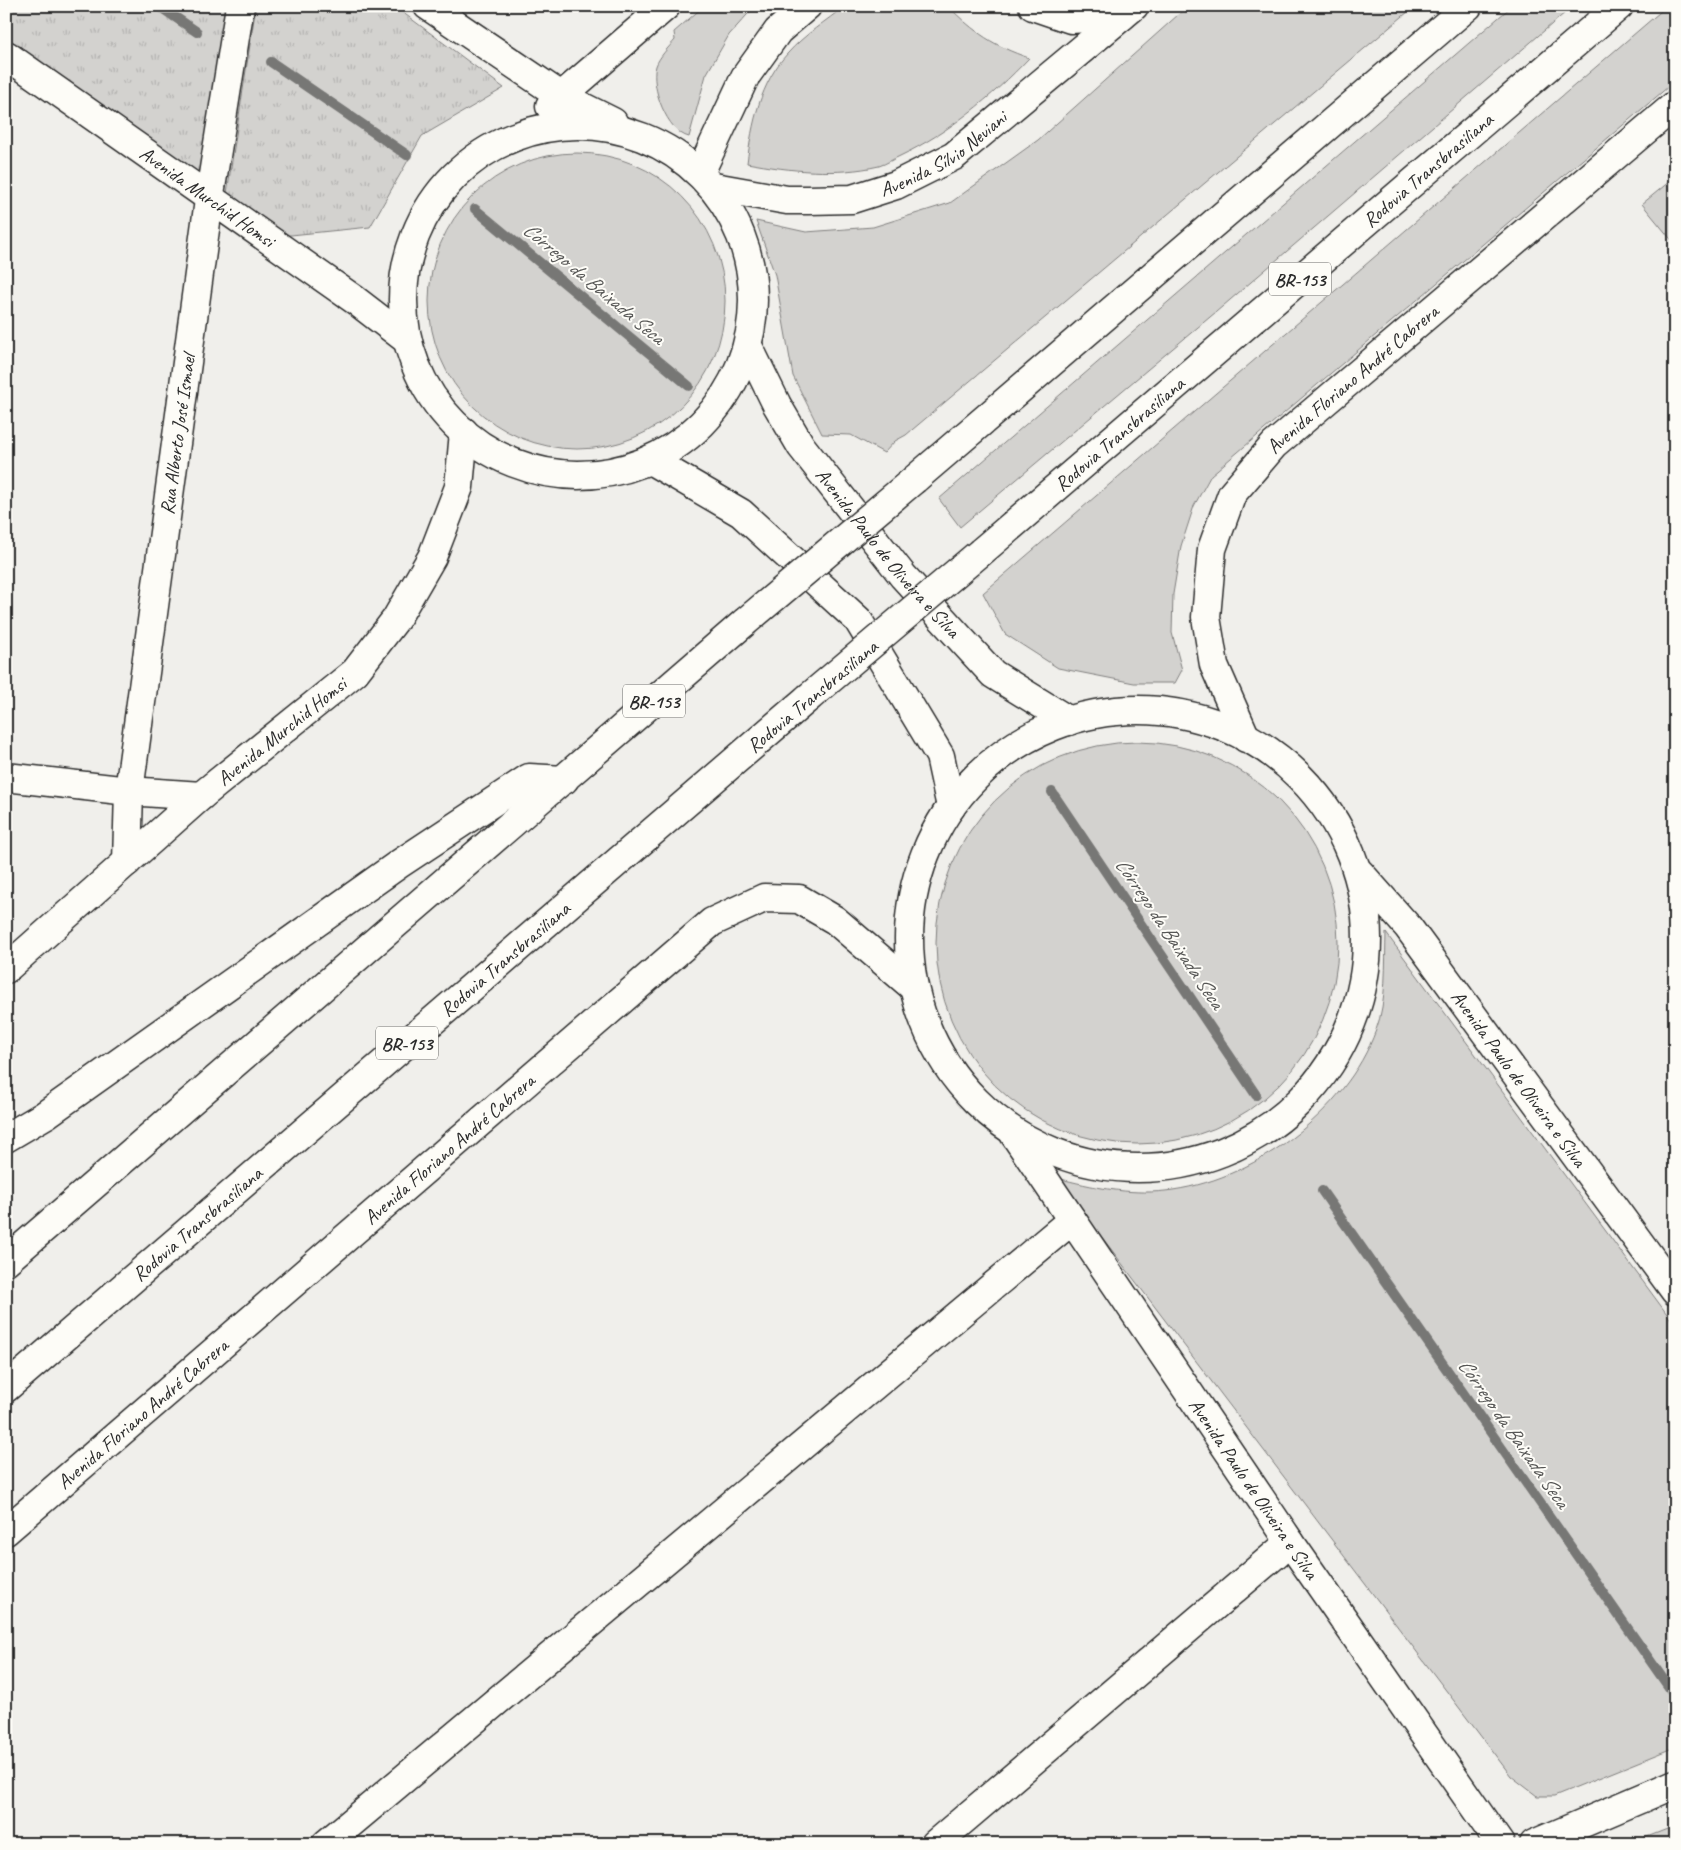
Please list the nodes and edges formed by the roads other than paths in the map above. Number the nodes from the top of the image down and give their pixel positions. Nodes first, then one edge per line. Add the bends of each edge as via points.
1 (240, 6) edge
2 (428, 6) edge
3 (666, 6) edge
4 (807, 6) edge
5 (1033, 6) edge
6 (1468, 6) edge
7 (1620, 6) edge
8 (1128, 11) edge
9 (6, 55) edge
10 (561, 96) junction
11 (1675, 105) edge
12 (636, 134) junction
13 (512, 137) junction
14 (707, 180) junction
15 (209, 200) junction
16 (407, 340) junction
17 (748, 346) junction
18 (464, 432) junction
19 (650, 460) junction
20 (1069, 721) junction
21 (1246, 738) junction
22 (6, 777) edge
23 (564, 780) junction
24 (129, 791) junction
25 (201, 796) junction
26 (951, 807) junction
27 (127, 862) junction
28 (1357, 870) junction
29 (6, 969) edge
30 (913, 987) junction
31 (1010, 1129) junction
32 (6, 1138) edge
33 (1072, 1220) junction
34 (6, 1261) edge
35 (1675, 1291) edge
36 (6, 1388) edge
37 (6, 1531) edge
38 (1290, 1542) junction
39 (1675, 1784) edge
40 (326, 1844) edge
41 (934, 1844) edge
42 (1500, 1844) edge
43 (1534, 1844) edge

1 - 15 main road, Rua Alberto José Ismael
2 - 10 main road
3 - 10 main road
4 - 14 main road via 778,31 745,76
5 - 8 main road via 1071,19
6 - 23 main road, BR-153, bridge
7 - 36 main road, Rodovia Transbrasiliana / BR-153, bridge
8 - 14 main road, Avenida Sílvio Neviani via 954,156 896,185 852,199 787,200
9 - 15 main road, Avenida Murchid Homsi
10 - 12 main road
10 - 13 main road
11 - 21 main road, Avenida Floriano André Cabrera via 1274,445 1232,494 1212,549 1206,617 1214,664
12 - 13 main road via 602,126 566,125
12 - 14 main road via 671,150
13 - 16 main road via 465,165 428,207 407,257 403,313
14 - 17 main road via 734,218 751,262 754,319
15 - 16 main road, Avenida Murchid Homsi via 355,300
15 - 24 main road, Rua Alberto José Ismael
16 - 18 main road via 419,375 438,406
17 - 19 main road via 738,376 717,408 677,445
17 - 20 main road, Avenida Paulo de Oliveira e Silva via 801,446 903,576 994,674
18 - 19 main road via 486,449 512,462 567,475 623,469
18 - 25 main road, Avenida Murchid Homsi via 458,487 432,557 396,619 355,672
19 - 26 main road via 742,513 858,620 940,756
20 - 21 main road via 1105,713 1177,714 1212,723
20 - 26 main road via 1035,735 1003,754 974,778
21 - 28 main road via 1303,780 1326,807
22 - 24 main road
23 - 32 main road via 529,778 399,864 45,1115
23 - 34 main road, BR-153
24 - 25 main road
24 - 27 main road, Rua Alberto José Ismael
25 - 27 main road, Avenida Murchid Homsi
26 - 30 main road via 932,840 918,875 910,921
27 - 29 main road, Avenida Murchid Homsi
28 - 31 main road via 1368,940 1357,1010 1344,1042 1325,1072 1303,1099 1276,1122 1246,1141 1214,1155 1180,1164 1145,1168 1109,1166 1074,1159
28 - 35 main road, Avenida Paulo de Oliveira e Silva via 1408,927
30 - 31 main road via 939,1052 959,1081
30 - 37 main road, Avenida Floriano André Cabrera via 835,920 798,900 764,898 712,922
31 - 33 main road, Avenida Paulo de Oliveira e Silva
33 - 38 main road, Avenida Paulo de Oliveira e Silva
33 - 40 main road
38 - 41 main road
38 - 42 main road, Avenida Paulo de Oliveira e Silva
39 - 43 main road

